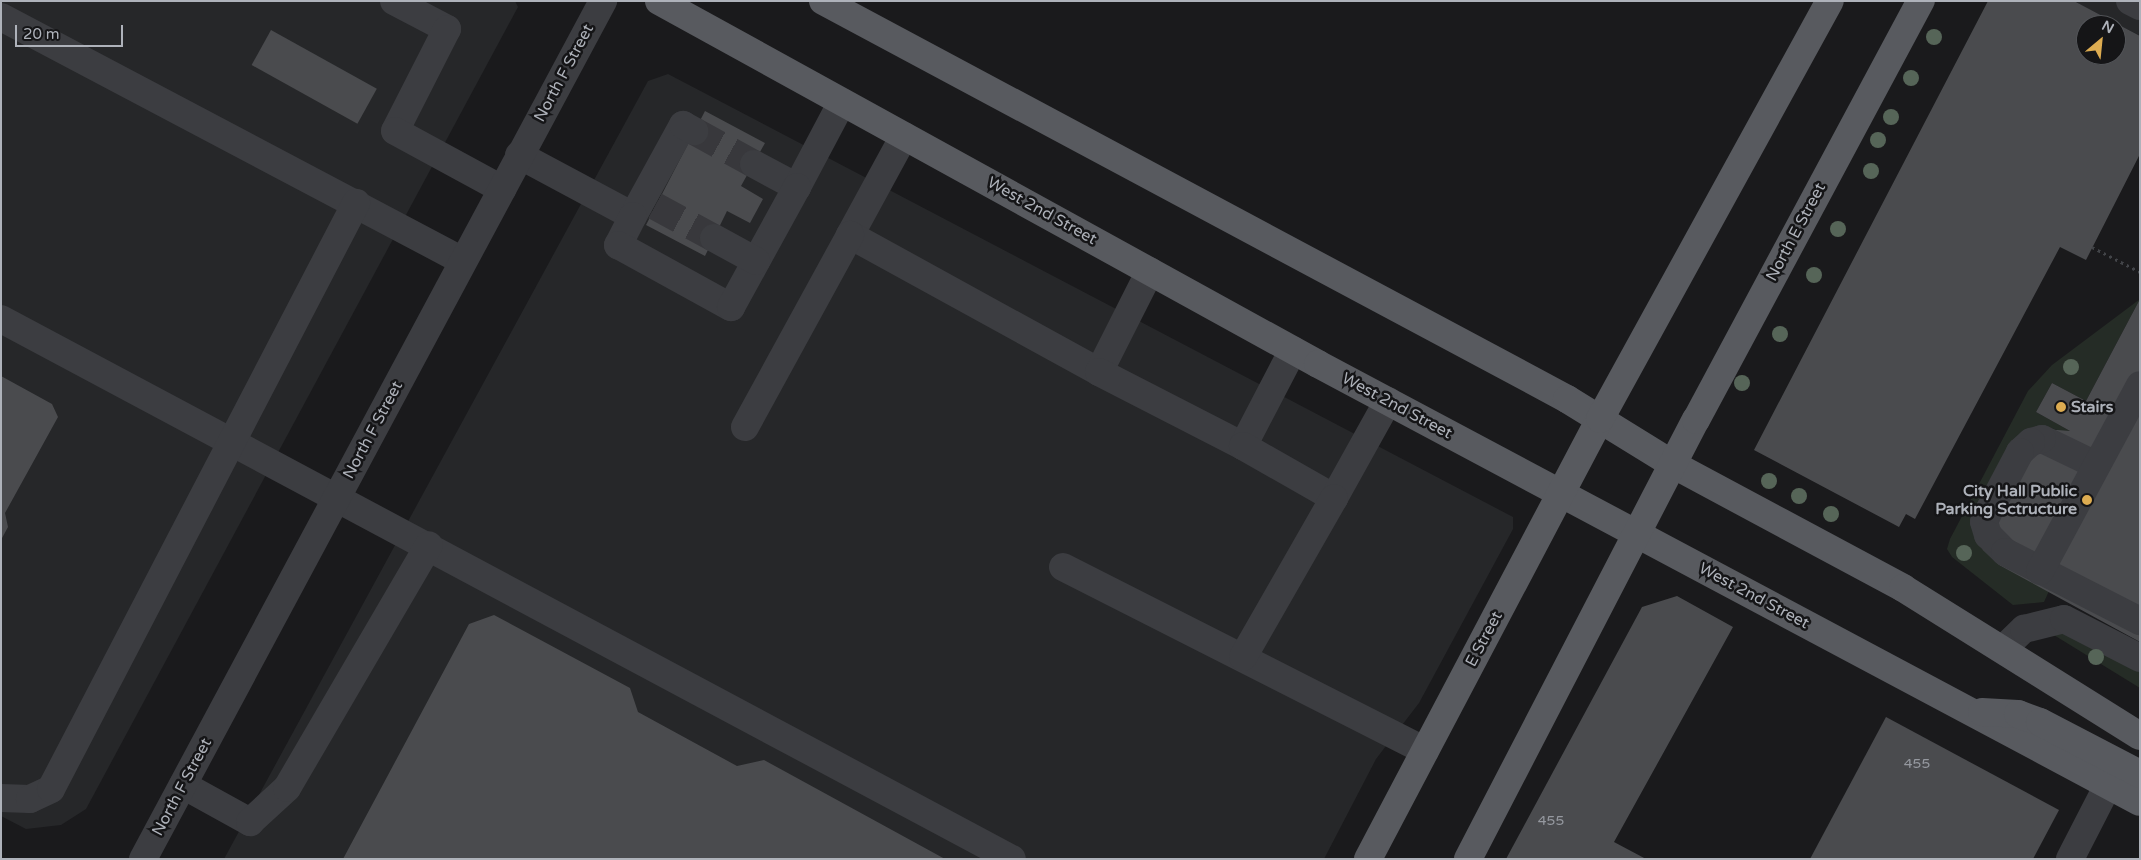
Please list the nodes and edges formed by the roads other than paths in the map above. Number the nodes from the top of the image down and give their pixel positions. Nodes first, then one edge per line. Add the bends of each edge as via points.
1 (394, 1) edge
2 (603, 1) edge
3 (659, 1) edge
4 (823, 1) edge
5 (1830, 1) edge
6 (1921, 1) edge
7 (2130, 1) edge
8 (2140, 6) edge
9 (1, 18) edge
10 (842, 102) junction
11 (694, 131) dead end
12 (904, 136) junction
13 (519, 155) junction
14 (754, 164) tunnel mouth
15 (797, 187) junction
16 (502, 188) junction
17 (356, 203) junction
18 (644, 207) junction
19 (850, 235) junction
20 (714, 238) tunnel mouth
21 (463, 261) junction
22 (756, 261) junction
23 (1150, 271) junction
24 (1, 319) edge
25 (1293, 350) junction
26 (1099, 372) junction
27 (2140, 385) edge
28 (1388, 401) junction
29 (1600, 419) junction
30 (746, 427) dead end
31 (233, 440) junction
32 (1243, 446) junction
33 (1674, 465) junction
34 (2096, 465) junction
35 (1561, 494) junction
36 (338, 496) junction
37 (1334, 498) junction
38 (1640, 535) junction
39 (429, 545) junction
40 (1063, 567) dead end
41 (2040, 571) junction
42 (2140, 621) edge
43 (2004, 648) junction
44 (1243, 658) junction
45 (2140, 658) edge
46 (1970, 711) junction
47 (2140, 736) edge
48 (1425, 751) junction
49 (2140, 774) edge
50 (183, 785) junction
51 (2108, 785) junction
52 (1, 798) edge
53 (2140, 802) edge
54 (143, 859) edge
55 (1012, 859) edge
56 (1368, 859) edge
57 (1468, 859) edge
58 (2070, 859) edge

1 - 16 street via 446,29 396,131
2 - 13 street, North F Street
3 - 10 main road, West 2nd Street
4 - 29 main road
5 - 29 main road
6 - 33 main road, North E Street
7 - 8 street
9 - 17 street
10 - 12 main road, West 2nd Street
10 - 15 street
11 - 18 street via 683,125
12 - 19 street
12 - 23 main road, West 2nd Street
13 - 16 street, North F Street
13 - 18 street
14 - 15 street
15 - 22 street
16 - 21 street, North F Street
17 - 21 street
17 - 31 street
18 - 22 street via 618,246 731,307
19 - 26 street
19 - 30 street
20 - 22 street
21 - 36 street, North F Street
23 - 25 main road, West 2nd Street
23 - 26 street
24 - 31 street
25 - 28 main road, West 2nd Street
25 - 32 street
26 - 32 street
27 - 34 street
28 - 35 main road, West 2nd Street
28 - 37 street
29 - 33 main road
29 - 35 main road, E Street
31 - 36 street
31 - 52 street via 51,788 30,799
32 - 37 street
33 - 38 main road
33 - 43 main road via 1903,588
34 - 41 street
34 - 41 street via 2042,439 2032,442 2020,452 1994,501 1984,522 1988,535 2006,552
35 - 38 main road, West 2nd Street
35 - 48 main road, E Street
36 - 39 street
36 - 50 street, North F Street
37 - 44 street
38 - 46 main road, West 2nd Street
38 - 57 main road
39 - 50 street via 287,788 250,822
39 - 55 street
40 - 44 street
41 - 42 street
43 - 45 street via 2024,629 2064,619
43 - 47 main road via 2096,712
44 - 48 street
46 - 49 main road via 2018,714 2040,722
46 - 51 main road, West 2nd Street
48 - 56 main road, E Street
50 - 54 street, North F Street
51 - 53 main road, West 2nd Street
51 - 58 street

